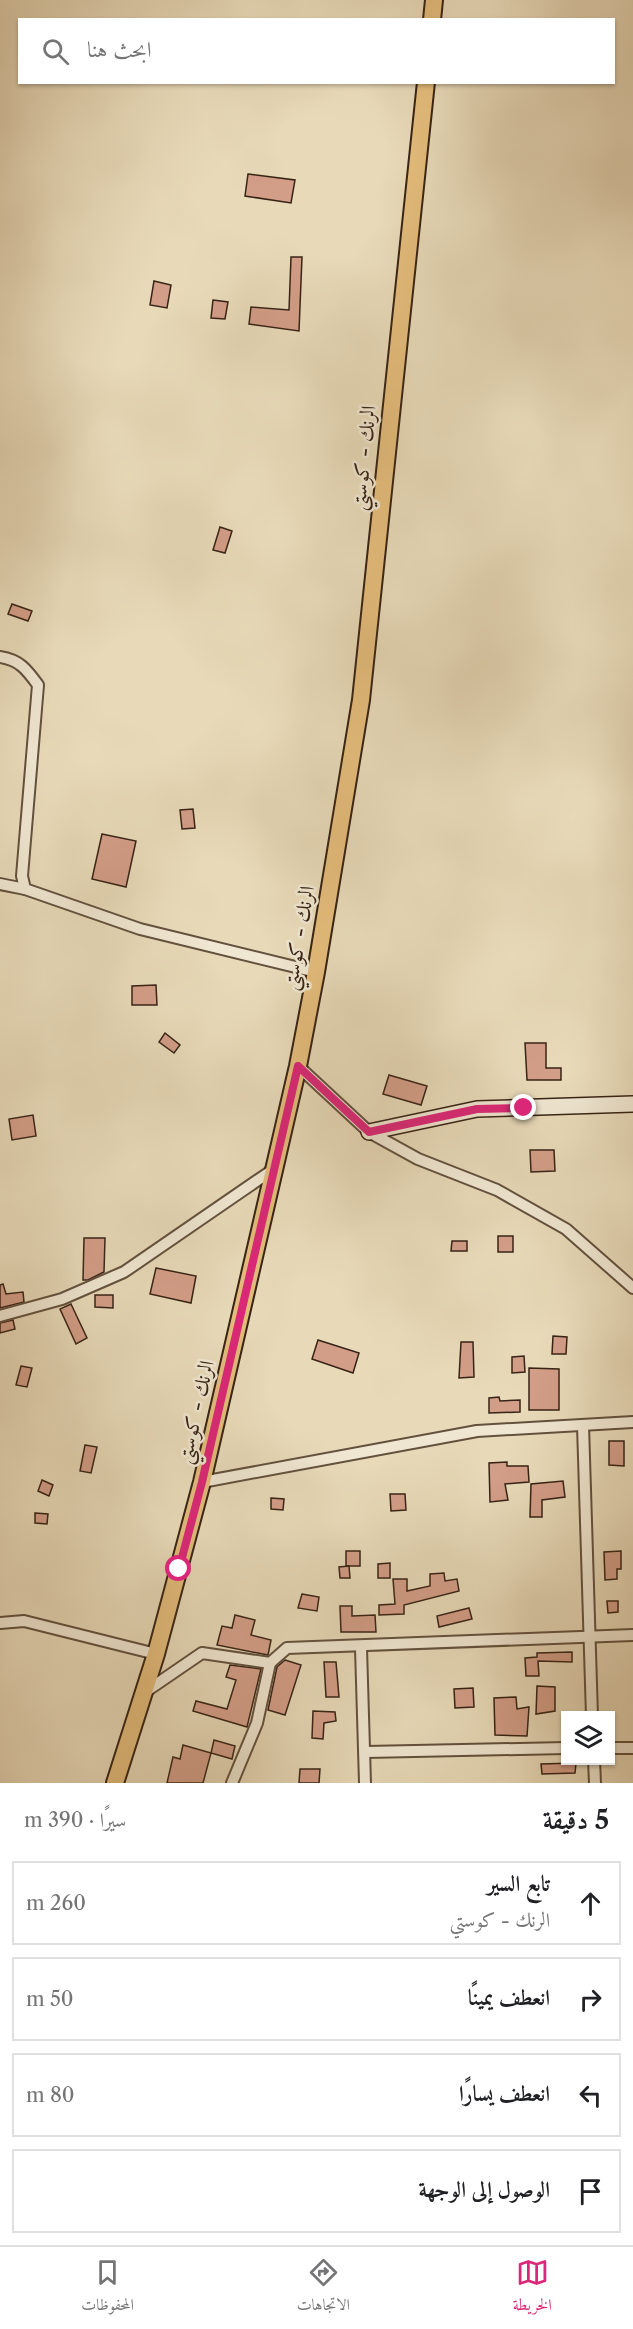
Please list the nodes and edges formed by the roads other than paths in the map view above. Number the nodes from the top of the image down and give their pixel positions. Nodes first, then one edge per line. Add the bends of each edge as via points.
1 (434, 0) edge
2 (432, 18) edge
3 (426, 84) edge
4 (0, 657) edge
5 (0, 884) edge
6 (24, 889) junction
7 (316, 972) junction
8 (298, 1066) junction
9 (633, 1104) edge
10 (369, 1132) junction
11 (274, 1169) junction
12 (633, 1288) edge
13 (0, 1316) edge
14 (633, 1422) edge
15 (583, 1425) junction
16 (202, 1482) junction
17 (0, 1623) edge
18 (633, 1635) edge
19 (589, 1637) junction
20 (360, 1648) junction
21 (156, 1654) junction
22 (270, 1662) junction
23 (143, 1694) junction
24 (592, 1711) edge
25 (615, 1748) edge
26 (633, 1748) edge
27 (561, 1749) edge
28 (366, 1752) junction
29 (594, 1765) edge
30 (115, 1783) edge
31 (232, 1783) edge
32 (365, 1783) edge
33 (595, 1783) edge

1 - 2 main road
3 - 7 main road, الرنك - كوستي via 360,700
4 - 6 street via 24,666 38,685
5 - 6 street
6 - 7 street via 140,929
7 - 8 main road, الرنك - كوستي
8 - 10 street
8 - 11 main road, الرنك - كوستي
9 - 10 street via 477,1109
10 - 12 street via 418,1159 497,1190 566,1229
11 - 13 street via 124,1272 62,1299
11 - 16 main road, الرنك - كوستي
14 - 15 street
15 - 16 street via 477,1431
15 - 19 street
16 - 21 main road, الرنك - كوستي
17 - 21 street via 24,1621
18 - 19 street
19 - 20 street
19 - 24 street
20 - 22 street via 287,1648
20 - 28 street
21 - 23 main road, الرنك - كوستي
22 - 23 street via 202,1653
22 - 31 street via 257,1723
23 - 30 main road, الرنك - كوستي
25 - 26 street
27 - 28 street
28 - 32 street
29 - 33 street

